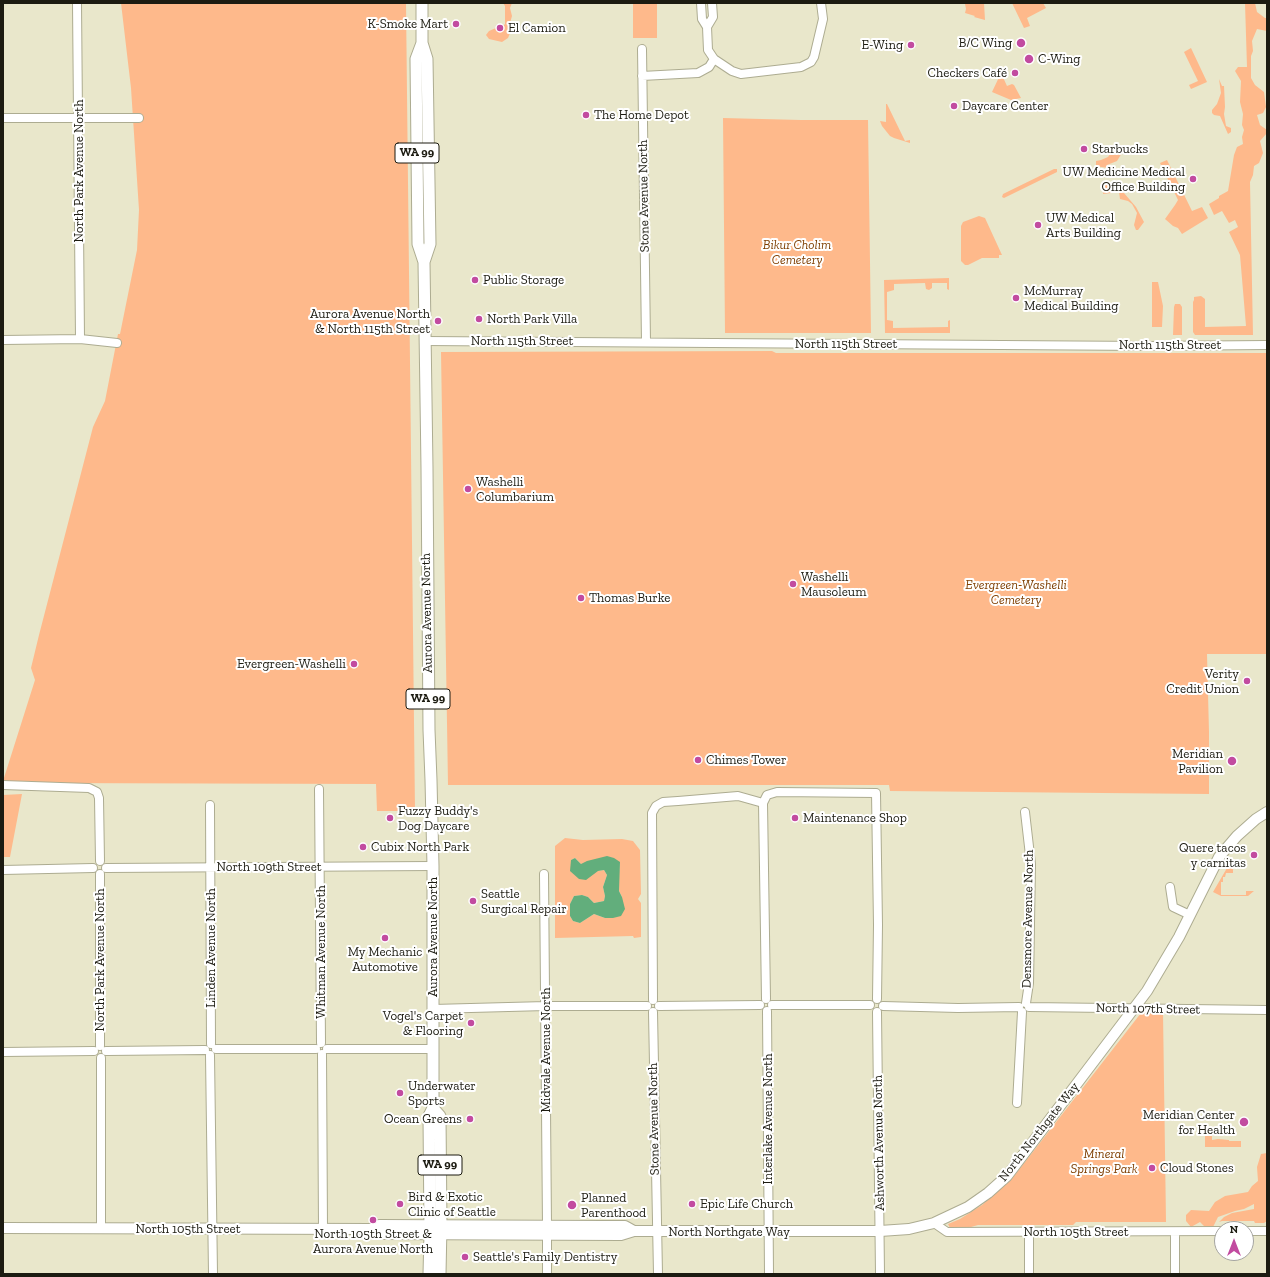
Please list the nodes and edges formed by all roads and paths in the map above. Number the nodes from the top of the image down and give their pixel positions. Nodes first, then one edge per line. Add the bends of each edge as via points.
1 (77, 3) edge
2 (422, 3) edge
3 (701, 3) edge
4 (712, 3) edge
5 (821, 3) edge
6 (708, 27) junction
7 (642, 49) dead end
8 (714, 59) junction
9 (642, 76) junction
10 (3, 118) edge
11 (79, 118) junction
12 (139, 118) dead end
13 (80, 339) junction
14 (3, 340) edge
15 (426, 341) junction
16 (646, 342) junction
17 (117, 343) dead end
18 (1267, 345) edge
19 (3, 785) edge
20 (319, 789) dead end
21 (763, 803) junction
22 (210, 805) dead end
23 (1025, 812) dead end
24 (1267, 812) edge
25 (103, 864) junction
26 (433, 866) junction
27 (210, 867) junction
28 (320, 867) junction
29 (93, 868) junction
30 (3, 870) edge
31 (100, 874) junction
32 (544, 874) dead end
33 (1170, 887) dead end
34 (1190, 914) junction
35 (877, 999) junction
36 (650, 1003) junction
37 (766, 1005) junction
38 (870, 1005) junction
39 (546, 1006) junction
40 (883, 1006) junction
41 (1024, 1007) junction
42 (1135, 1008) junction
43 (433, 1009) junction
44 (656, 1009) junction
45 (1267, 1010) edge
46 (877, 1012) junction
47 (322, 1049) junction
48 (433, 1049) junction
49 (210, 1050) junction
50 (100, 1051) junction
51 (3, 1052) edge
52 (1017, 1103) dead end
53 (934, 1223) junction
54 (3, 1228) edge
55 (101, 1228) junction
56 (212, 1229) junction
57 (323, 1229) junction
58 (435, 1230) junction
59 (547, 1230) junction
60 (657, 1231) junction
61 (880, 1231) junction
62 (1214, 1231) edge
63 (1254, 1231) edge
64 (1267, 1231) edge
65 (769, 1232) junction
66 (1029, 1232) junction
67 (1175, 1232) junction
68 (213, 1274) edge
69 (429, 1274) edge
70 (440, 1274) edge
71 (547, 1274) edge
72 (658, 1274) edge
73 (770, 1274) edge
74 (880, 1274) edge
75 (1029, 1274) edge
76 (1175, 1274) edge

1 - 11 street, North Park Avenue North
2 - 15 highway, Aurora Avenue North / WA 99 via 422,43 427,59 430,244 424,262
3 - 6 street via 702,19
4 - 6 street via 712,17
5 - 8 street via 823,19 814,57 807,65 741,74
6 - 8 street via 708,50
7 - 9 street, Stone Avenue North
8 - 9 street via 709,67 698,73
9 - 16 street, Stone Avenue North
10 - 11 street
11 - 12 street
11 - 13 street, North Park Avenue North
13 - 14 street
13 - 17 street
15 - 16 street, North 115th Street
15 - 26 highway, Aurora Avenue North / WA 99 via 428,730 432,780
16 - 18 street, North 115th Street
19 - 25 street via 88,788 97,792
20 - 28 street, Whitman Avenue North
21 - 35 street via 767,795 777,792 876,794
21 - 36 street via 738,796 663,802 656,806 652,813
21 - 37 street, Interlake Avenue North
22 - 27 street, Linden Avenue North
23 - 41 street, Densmore Avenue North via 1031,864 1029,984
24 - 34 main road, North Northgate Way via 1248,826 1226,848
25 - 27 street, North 109th Street
25 - 29 street via 96,863
25 - 31 street via 105,872
26 - 28 street, North 109th Street
26 - 43 highway, Aurora Avenue North / WA 99
27 - 28 street, North 109th Street
27 - 49 street, Linden Avenue North
28 - 47 street, Whitman Avenue North
29 - 30 street
29 - 31 street
31 - 50 street, North Park Avenue North
32 - 39 street, Midvale Avenue North
33 - 34 street via 1173,907
34 - 42 main road, North Northgate Way via 1158,974
35 - 38 street
35 - 40 street via 882,1001
36 - 39 street
36 - 44 street via 658,1002
37 - 38 street
37 - 44 street
37 - 65 street, Interlake Avenue North
38 - 46 street via 873,1011
39 - 43 street
39 - 59 street, Midvale Avenue North
40 - 41 street, North 107th Street
40 - 46 street
41 - 42 street, North 107th Street
41 - 52 street, Densmore Avenue North
42 - 45 street, North 107th Street
42 - 53 main road, North Northgate Way via 1006,1176 968,1207
43 - 48 highway, Aurora Avenue North / WA 99
44 - 60 street, Stone Avenue North
46 - 61 street, Ashworth Avenue North
47 - 48 street
47 - 49 street
47 - 57 street, Whitman Avenue North
48 - 58 highway, Aurora Avenue North / WA 99 via 433,1108 440,1116
49 - 50 street
49 - 56 street, Linden Avenue North
50 - 51 street
50 - 55 street, North Park Avenue North
53 - 61 main road, North Northgate Way via 909,1229
53 - 66 street, North 105th Street via 947,1232
54 - 55 main road, North 105th Street
55 - 56 main road, North 105th Street
56 - 57 main road, North 105th Street
56 - 68 street, Linden Avenue North
57 - 58 main road, North 105th Street via 372,1229 381,1234
58 - 59 main road, North Northgate Way
58 - 69 highway, Aurora Avenue North / WA 99
58 - 70 highway, Aurora Avenue North / WA 99
59 - 60 main road, North Northgate Way via 625,1226 634,1231
59 - 71 street, Midvale Avenue North
60 - 65 main road, North Northgate Way
60 - 72 street, Stone Avenue North
61 - 65 main road, North Northgate Way
61 - 74 street, Ashworth Avenue North
62 - 67 street, North 105th Street
63 - 64 street
65 - 73 street, Interlake Avenue North
66 - 67 street, North 105th Street
66 - 75 street
67 - 76 street

